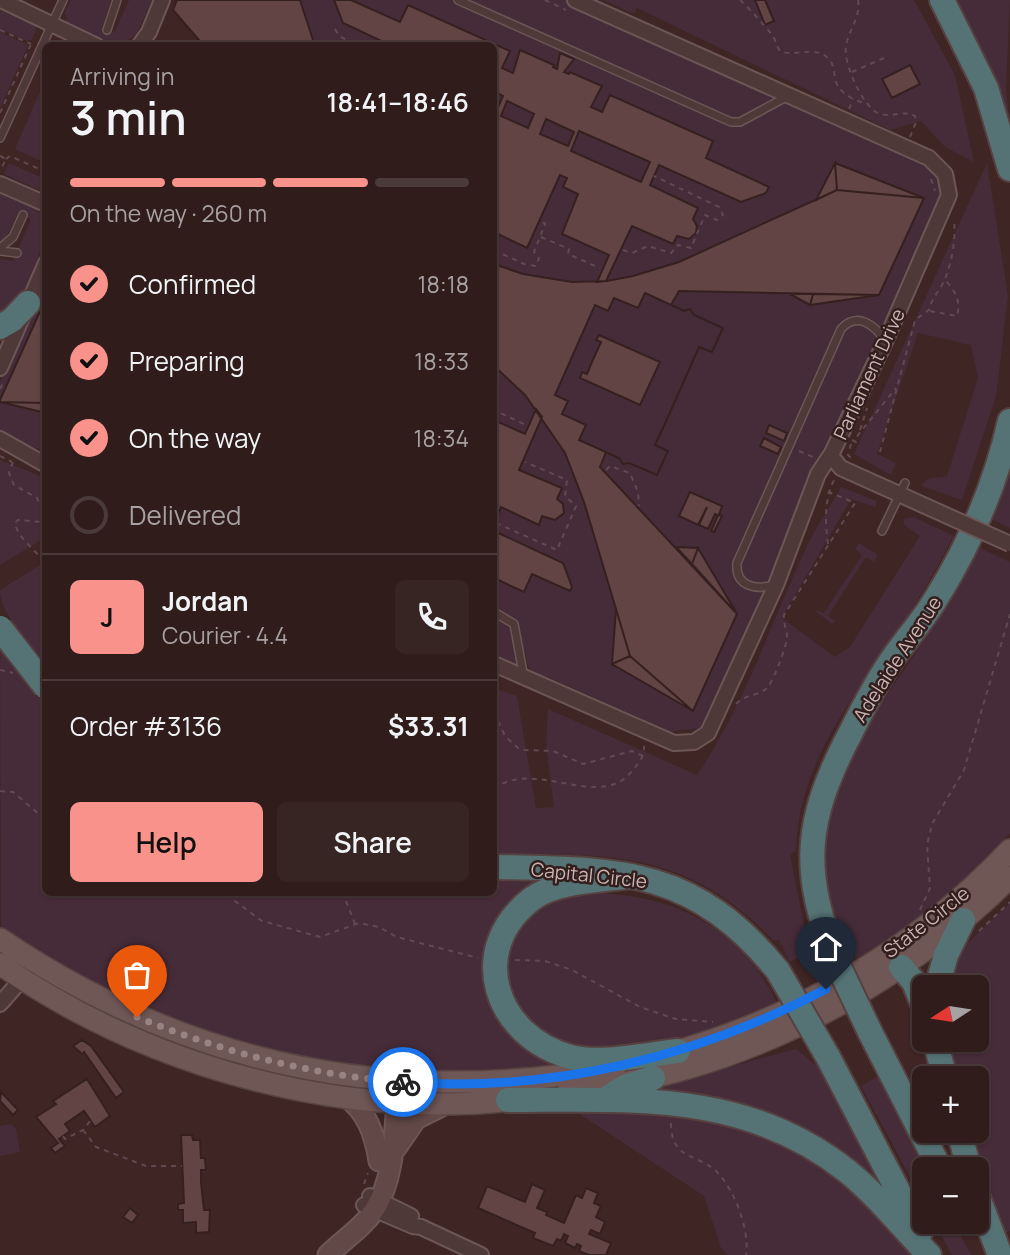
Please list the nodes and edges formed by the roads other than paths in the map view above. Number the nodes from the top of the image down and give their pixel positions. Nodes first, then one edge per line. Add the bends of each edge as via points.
1 (1, 0) edge
2 (63, 0) edge
3 (117, 0) edge
4 (162, 0) edge
5 (458, 0) edge
6 (942, 0) edge
7 (573, 6) edge
8 (51, 24) junction
9 (107, 30) dead end
10 (43, 42) edge
11 (89, 42) edge
12 (142, 42) edge
13 (42, 44) edge
14 (789, 95) junction
15 (0, 138) edge
16 (1010, 169) edge
17 (0, 184) edge
18 (42, 202) edge
19 (23, 215) dead end
20 (0, 249) edge
21 (17, 253) dead end
22 (42, 272) edge
23 (28, 303) joint
24 (4, 335) edge
25 (885, 342) junction
26 (0, 368) edge
27 (1010, 421) edge
28 (0, 439) edge
29 (824, 457) junction
30 (42, 463) edge
31 (902, 489) junction
32 (882, 531) dead end
33 (1010, 544) edge
34 (776, 585) junction
35 (497, 613) edge
36 (0, 628) edge
37 (497, 665) edge
38 (524, 678) junction
39 (42, 682) edge
40 (1010, 850) edge
41 (497, 867) edge
42 (632, 876) junction
43 (1010, 877) edge
44 (963, 920) junction
45 (0, 939) edge
46 (0, 964) edge
47 (901, 967) junction
48 (863, 968) junction
49 (29, 971) junction
50 (940, 975) edge
51 (912, 980) edge
52 (0, 1004) edge
53 (678, 1051) junction
54 (653, 1078) junction
55 (392, 1091) junction
56 (345, 1097) junction
57 (508, 1100) junction
58 (601, 1100) junction
59 (449, 1102) junction
60 (934, 1157) edge
61 (380, 1162) junction
62 (370, 1200) junction
63 (989, 1226) edge
64 (975, 1234) edge
65 (328, 1255) edge
66 (481, 1255) edge
67 (931, 1255) edge
68 (986, 1255) edge
69 (1000, 1255) edge

1 - 8 street
2 - 8 lane
3 - 9 lane
4 - 12 street
5 - 14 lane via 731,122 740,122
6 - 16 highway via 985,88
7 - 14 street
8 - 10 lane
8 - 11 street
13 - 15 lane
14 - 25 street, Parliament Drive via 929,158 943,170 949,187
17 - 18 street
19 - 20 lane via 13,237
20 - 21 lane
22 - 23 street
23 - 24 highway
24 - 26 street
25 - 29 street, Parliament Drive
25 - 34 lane via 866,322 854,321 843,327 788,446 737,566 747,586
27 - 60 highway, Adelaide Avenue, bridge via 970,538 936,600 873,689 825,785 811,853 815,888 833,953
28 - 30 street
29 - 31 street via 841,468
29 - 34 street, Parliament Drive
31 - 32 lane
31 - 33 street, bridge via 920,505
34 - 38 street, Parliament Drive via 720,712 704,737 688,744 674,743
35 - 38 lane via 514,624
36 - 39 highway, bridge
37 - 38 street, Parliament Drive
40 - 48 main road, State Circle via 934,918
41 - 42 highway, Capital Circle
42 - 53 highway via 550,889 533,898 501,938 496,982 506,1013 530,1036 559,1053 599,1059
42 - 67 highway, Capital Circle, bridge via 702,900 733,921 779,971
43 - 44 main road, State Circle
44 - 47 main road, State Circle
44 - 50 highway
45 - 49 main road, State Circle
46 - 49 main road, State Circle
47 - 48 main road
47 - 51 highway
47 - 54 main road, State Circle via 793,1028
48 - 53 main road, State Circle via 762,1020
49 - 52 street
49 - 55 main road, State Circle via 195,1040
49 - 56 main road, State Circle via 105,1025 175,1054 244,1076
53 - 55 main road, State Circle via 622,1066 537,1079
54 - 57 main road, State Circle
54 - 58 highway
55 - 56 main road, State Circle
55 - 59 main road, State Circle
55 - 61 street
56 - 61 street via 363,1113
57 - 58 highway
57 - 59 main road, State Circle
58 - 67 highway via 724,1110 794,1136 848,1171
59 - 61 street via 410,1125
61 - 62 street
62 - 65 street via 358,1230
62 - 66 street via 413,1226
63 - 69 highway
64 - 68 highway

